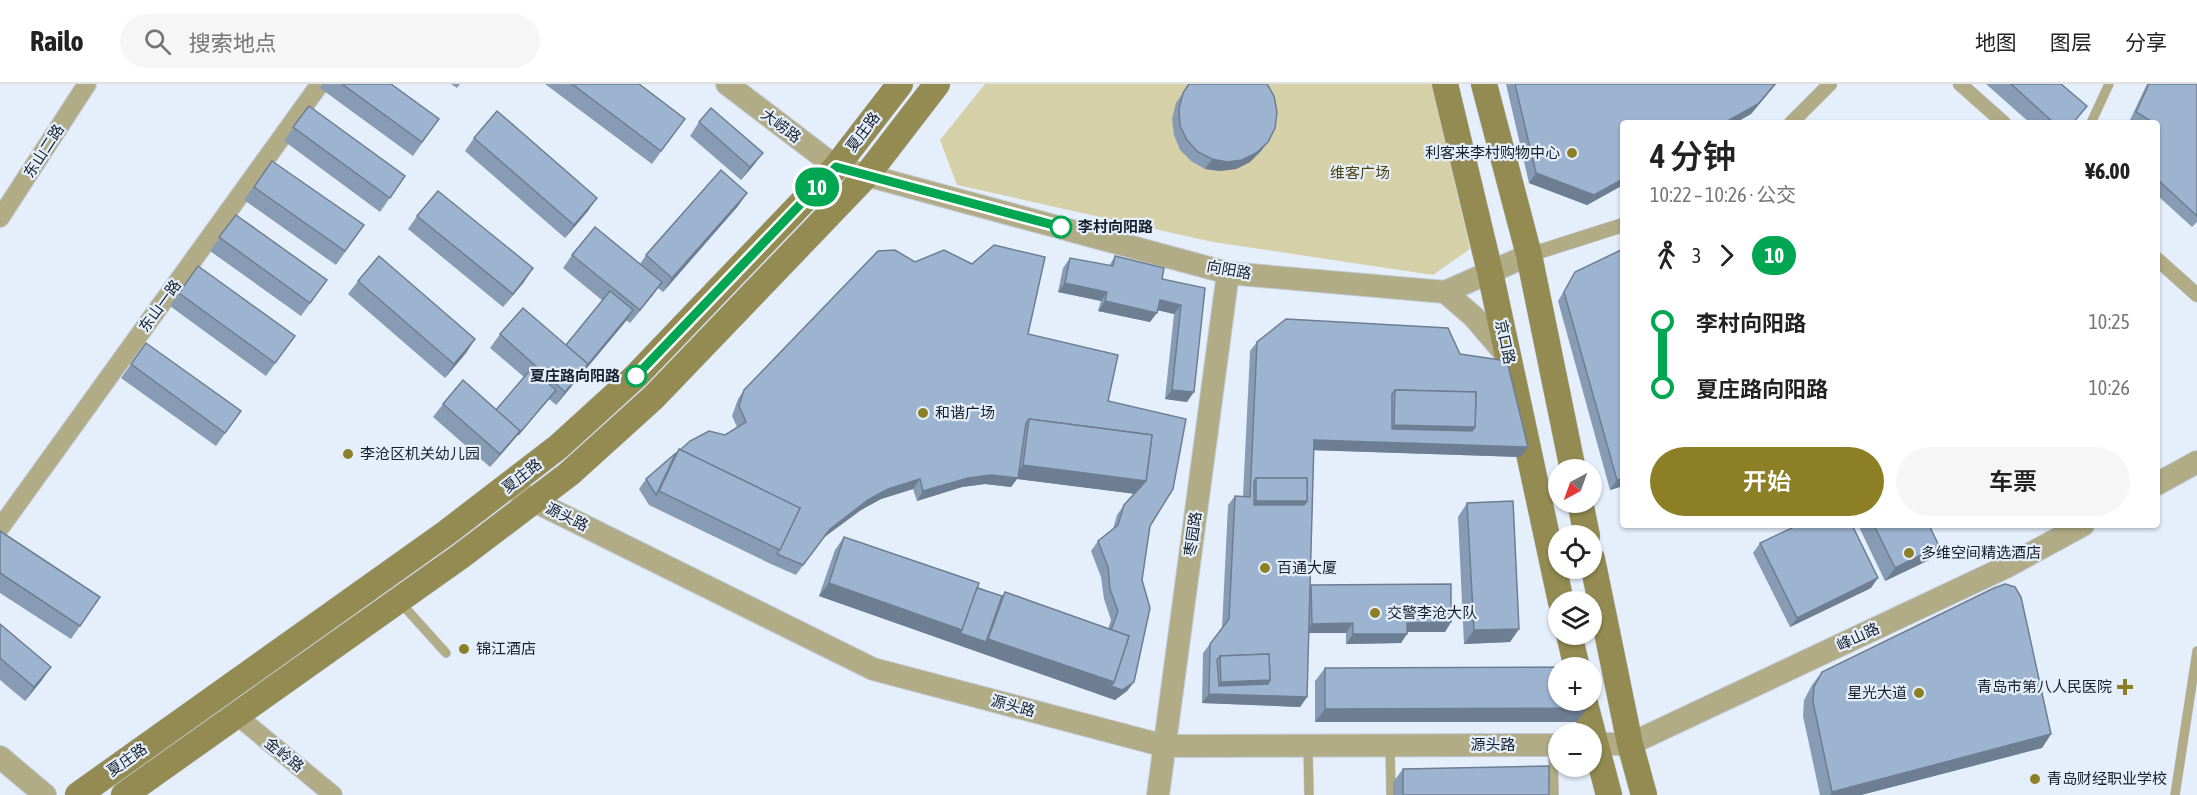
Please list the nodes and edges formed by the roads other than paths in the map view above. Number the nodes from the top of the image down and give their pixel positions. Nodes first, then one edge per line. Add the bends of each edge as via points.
1 (87, 84) edge
2 (320, 84) edge
3 (727, 84) edge
4 (900, 84) edge
5 (937, 84) edge
6 (1445, 84) edge
7 (1484, 84) edge
8 (1830, 84) edge
9 (1960, 84) edge
10 (2109, 84) edge
11 (1794, 120) edge
12 (2001, 120) edge
13 (2092, 120) edge
14 (836, 167) junction
15 (867, 175) junction
16 (0, 218) edge
17 (1620, 226) edge
18 (1529, 255) junction
19 (2160, 262) edge
20 (1490, 272) junction
21 (1228, 273) junction
22 (1445, 292) junction
23 (2197, 295) edge
24 (1509, 358) junction
25 (1571, 459) edge
26 (2197, 462) edge
27 (2160, 482) edge
28 (509, 486) junction
29 (534, 501) junction
30 (0, 528) edge
31 (2078, 528) edge
32 (1596, 579) edge
33 (389, 590) junction
34 (1559, 591) edge
35 (2197, 651) edge
36 (446, 653) dead end
37 (235, 714) junction
38 (1602, 744) edge
39 (1630, 744) junction
40 (1390, 745) junction
41 (1548, 745) edge
42 (1165, 746) junction
43 (1308, 746) junction
44 (0, 758) edge
45 (1602, 773) edge
46 (1555, 777) edge
47 (45, 795) edge
48 (78, 795) edge
49 (124, 795) edge
50 (333, 795) edge
51 (1158, 795) edge
52 (1309, 795) edge
53 (1391, 795) edge
54 (1554, 795) edge
55 (1609, 795) edge
56 (1644, 795) edge
57 (2175, 795) edge

1 - 16 street, 东山二路
2 - 30 street, 东山一路
3 - 14 street, 大崂路
4 - 14 main road, 夏庄路
5 - 15 main road, 夏庄路
6 - 20 main road, 京口路
7 - 18 main road
8 - 11 street
9 - 12 street
10 - 13 lane
14 - 15 street, 向阳路
14 - 28 main road, 夏庄路 via 636,376
15 - 21 street, 向阳路
15 - 29 main road, 夏庄路 via 654,397
17 - 18 street, 向阳路
18 - 20 street, 向阳路
18 - 25 main road
19 - 23 street
20 - 22 street, 向阳路
20 - 24 main road, 京口路
21 - 22 street, 向阳路
21 - 42 street, 枣园路
22 - 24 street via 1474,317
24 - 34 main road, 京口路
26 - 27 street
28 - 29 street, 源头路
28 - 33 main road, 夏庄路
29 - 33 main road, 夏庄路
29 - 42 street, 源头路 via 873,669
31 - 39 street, 峰山路 via 2006,567
32 - 39 main road
33 - 36 lane
33 - 37 main road, 夏庄路
33 - 48 main road, 夏庄路
35 - 57 lane
37 - 49 main road, 夏庄路
37 - 50 street, 金岭路
38 - 39 street
39 - 56 main road
40 - 41 street, 源头路
40 - 43 street, 源头路
40 - 53 lane
42 - 43 street, 源头路
42 - 51 street, 枣园路
43 - 52 lane
44 - 47 street
45 - 55 main road
46 - 54 lane

